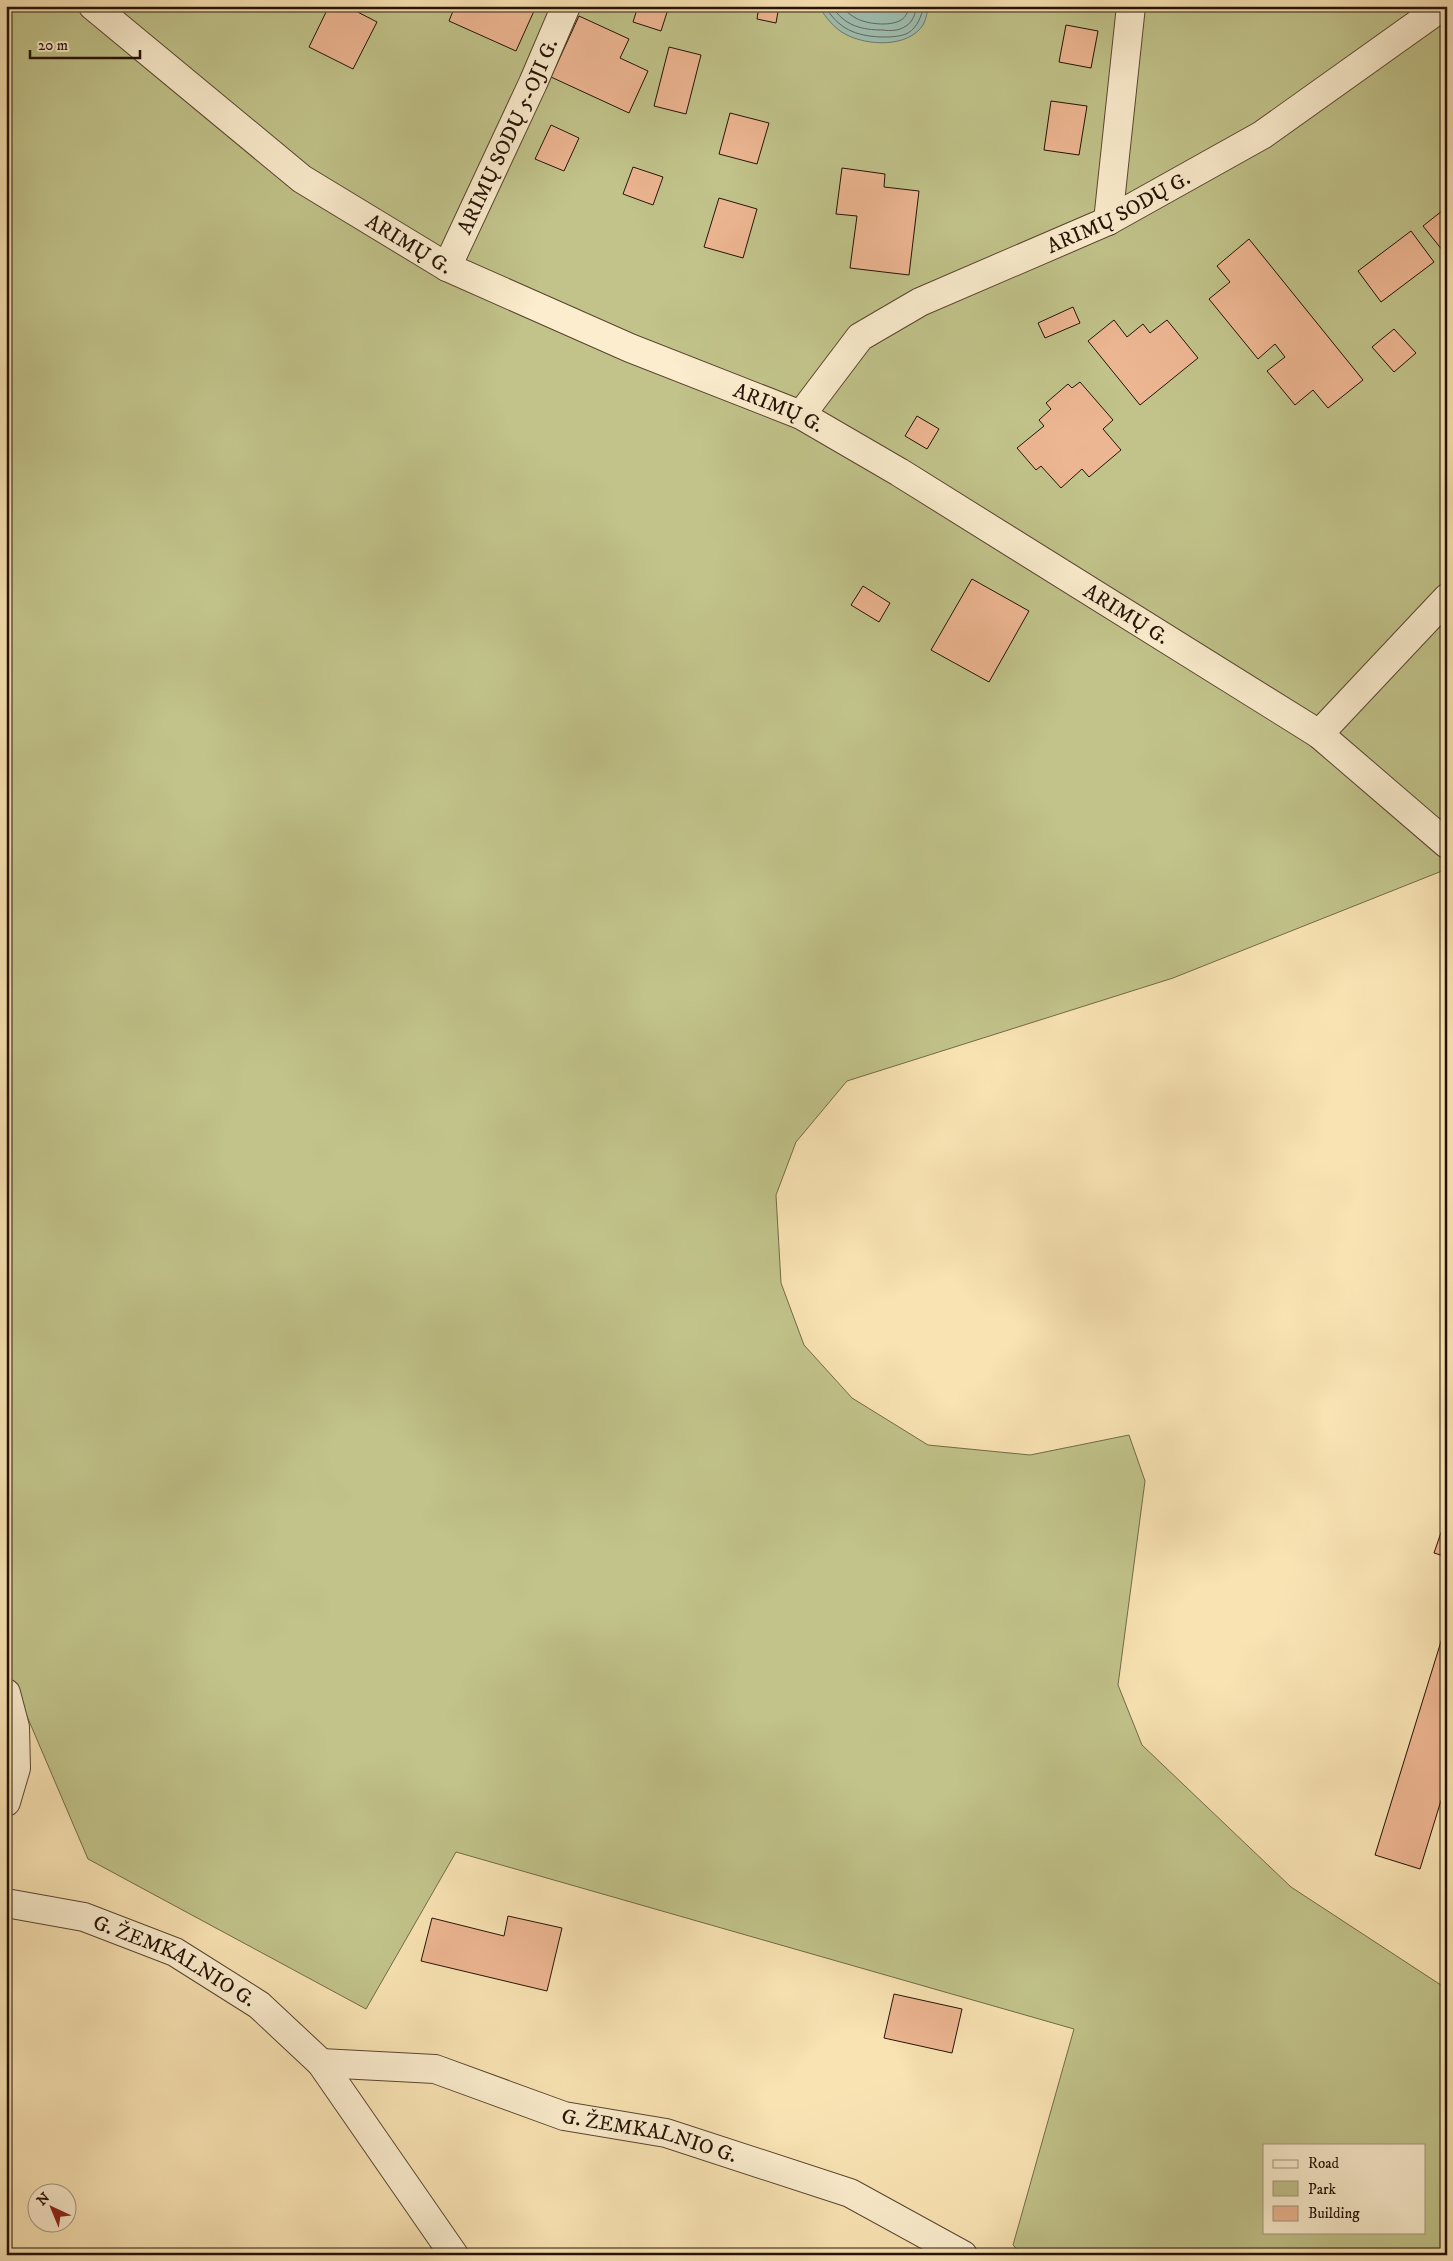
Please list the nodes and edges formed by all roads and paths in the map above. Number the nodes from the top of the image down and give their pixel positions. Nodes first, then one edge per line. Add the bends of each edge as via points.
1 (93, 6) edge
2 (566, 6) edge
3 (1131, 6) edge
4 (1443, 6) edge
5 (1108, 221) junction
6 (448, 268) junction
7 (801, 415) junction
8 (1447, 598) edge
9 (1319, 734) junction
10 (1447, 844) edge
11 (6, 1693) edge
12 (6, 1802) edge
13 (6, 1903) edge
14 (321, 2062) junction
15 (454, 2255) edge
16 (962, 2255) edge

1 - 6 street, ARIMŲ G. via 302,179
2 - 6 street, ARIMŲ SODŲ 5-OJI G.
3 - 5 street
4 - 5 street, ARIMŲ SODŲ G. via 1262,135
5 - 7 street, ARIMŲ SODŲ G. via 920,302 860,336
6 - 7 street, ARIMŲ G. via 630,348
7 - 9 street, ARIMŲ G. via 899,472
8 - 9 street
9 - 10 street, ARIMŲ G.
11 - 12 street via 15,1727 16,1768
13 - 14 street, G. ŽEMKALNIO G. via 84,1916 175,1952 259,2005
14 - 15 street, G. ŽEMKALNIO G.
14 - 16 street, G. ŽEMKALNIO G. via 435,2069 564,2116 666,2133 850,2194

